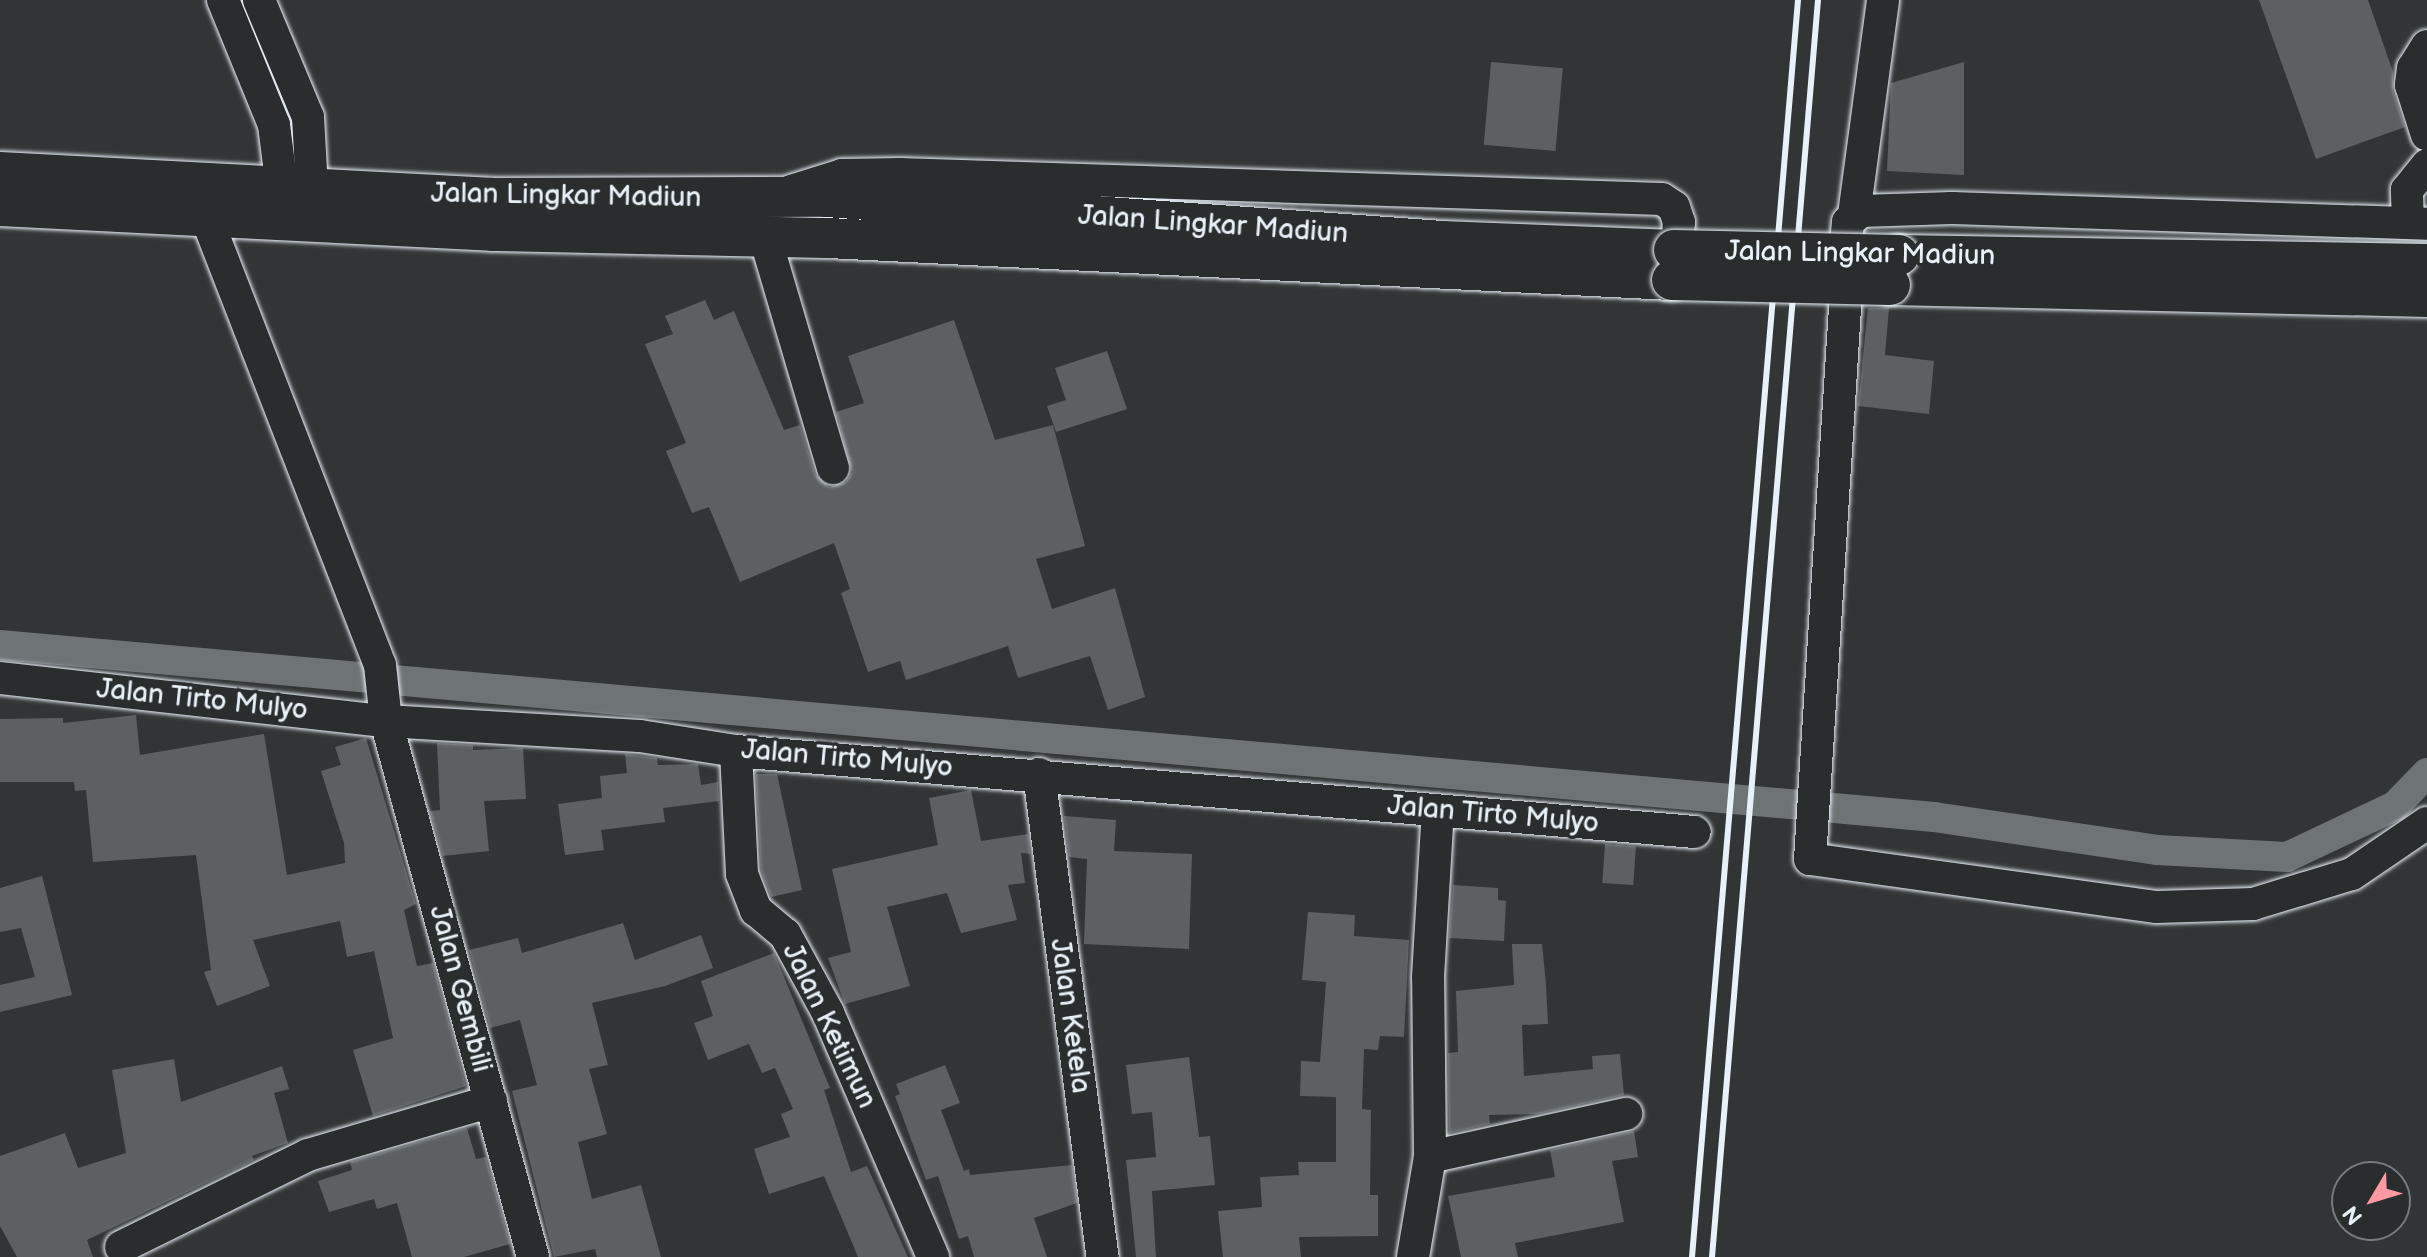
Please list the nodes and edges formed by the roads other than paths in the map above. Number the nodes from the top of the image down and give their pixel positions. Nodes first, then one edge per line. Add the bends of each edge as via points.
1 (223, 0) edge
2 (259, 0) edge
3 (1883, 0) edge
4 (2427, 46) edge
5 (2427, 135) edge
6 (2427, 165) edge
7 (0, 172) edge
8 (297, 188) junction
9 (777, 197) junction
10 (0, 206) edge
11 (205, 214) junction
12 (1854, 215) junction
13 (2418, 224) edge
14 (772, 237) junction
15 (2427, 264) edge
16 (1846, 292) junction
17 (2427, 297) edge
18 (2427, 313) edge
19 (833, 468) dead end
20 (0, 678) edge
21 (385, 716) junction
22 (736, 751) junction
23 (1039, 774) junction
24 (1438, 811) junction
25 (2427, 823) edge
26 (1695, 832) dead end
27 (491, 1101) junction
28 (1626, 1114) dead end
29 (1430, 1157) junction
30 (121, 1247) dead end
31 (533, 1257) edge
32 (933, 1257) edge
33 (1103, 1257) edge
34 (1413, 1257) edge

1 - 8 street
2 - 8 street via 308,117
3 - 12 street
4 - 5 street via 2413,68 2411,85
6 - 13 street via 2407,190
7 - 8 main road, Jalan Lingkar Madiun
8 - 9 main road, Jalan Lingkar Madiun via 491,198
9 - 14 street via 842,175 1076,178 1614,195 1662,199 1674,207 1679,222 1671,288 1640,290 825,256
9 - 15 main road, Jalan Lingkar Madiun, bridge via 1442,241 1791,254
10 - 11 main road, Jalan Lingkar Madiun
11 - 14 main road, Jalan Lingkar Madiun via 493,231
11 - 21 street, Jalan Gembili via 380,665
12 - 13 street via 1952,208
12 - 16 street via 1848,222
14 - 17 main road, Jalan Lingkar Madiun, bridge via 1687,281
14 - 19 street
16 - 18 street
16 - 25 street via 1827,528 1810,859 2157,907 2253,904 2352,874
20 - 21 street, Jalan Tirto Mulyo
21 - 22 street, Jalan Tirto Mulyo via 640,736
21 - 27 street, Jalan Gembili
22 - 23 street, Jalan Tirto Mulyo
22 - 32 street, Jalan Ketimun via 742,874 756,910 785,934 828,1013
23 - 24 street, Jalan Tirto Mulyo
23 - 33 street, Jalan Ketela
24 - 26 street, Jalan Tirto Mulyo
24 - 29 street via 1428,977
27 - 30 street via 308,1155
27 - 31 street, Jalan Gembili
28 - 29 street
29 - 34 street

